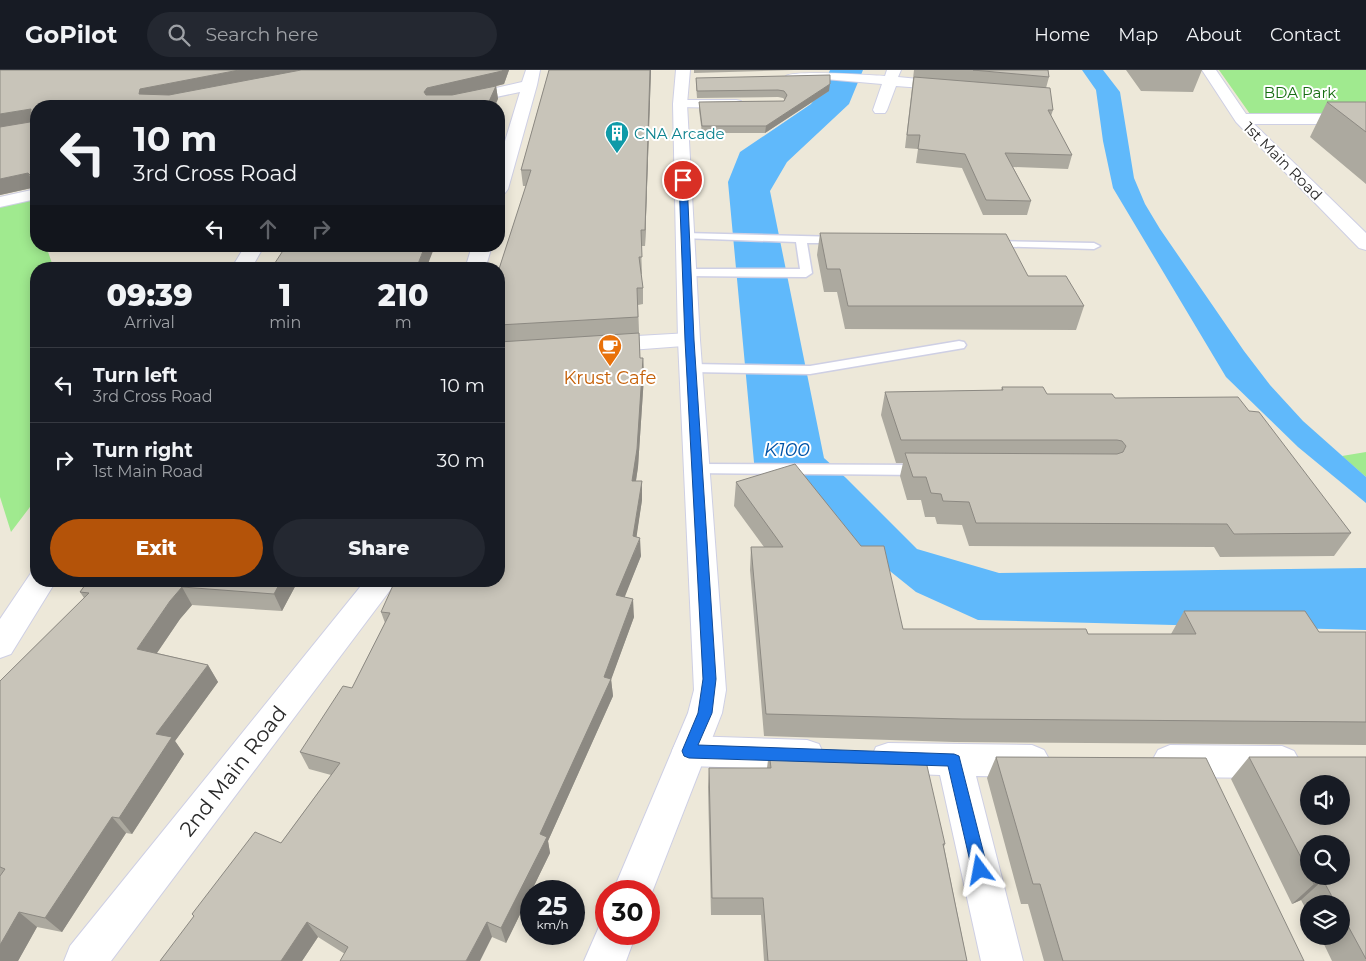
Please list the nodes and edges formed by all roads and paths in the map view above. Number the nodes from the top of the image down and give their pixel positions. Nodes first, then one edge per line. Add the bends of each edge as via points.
1 (1208, 70) edge
2 (893, 75) edge
3 (688, 76) edge
4 (778, 76) edge
5 (531, 77) edge
6 (968, 88) edge
7 (455, 100) edge
8 (751, 103) edge
9 (680, 104) junction
10 (880, 110) dead end
11 (1366, 119) edge
12 (1241, 120) junction
13 (505, 168) edge
14 (30, 195) edge
15 (0, 202) edge
16 (685, 236) junction
17 (801, 239) junction
18 (850, 240) edge
19 (977, 244) edge
20 (1366, 244) edge
21 (1094, 246) dead end
22 (686, 272) junction
23 (793, 273) joint
24 (689, 340) junction
25 (586, 346) edge
26 (960, 346) dead end
27 (691, 368) junction
28 (697, 469) junction
29 (941, 470) edge
30 (37, 587) edge
31 (377, 587) edge
32 (0, 645) edge
33 (689, 751) junction
34 (954, 760) junction
35 (1063, 761) edge
36 (1143, 761) edge
37 (1203, 762) junction
38 (1308, 762) edge
39 (1219, 796) edge
40 (637, 880) edge
41 (612, 945) edge
42 (85, 961) edge
43 (605, 961) edge
44 (1002, 961) edge

1 - 12 street, 1st Main Road
2 - 4 street via 864,79
2 - 6 street
2 - 10 street
3 - 9 street
5 - 7 street
5 - 13 street
8 - 9 street
9 - 16 street
11 - 12 street
12 - 20 street, 1st Main Road
14 - 15 street
16 - 17 lane
16 - 22 street
17 - 18 lane
17 - 23 lane via 806,273
19 - 21 lane
22 - 23 lane
22 - 24 street
24 - 25 street
24 - 27 street
26 - 27 lane via 810,370
27 - 28 street
28 - 29 lane
28 - 33 street via 710,690 705,713
30 - 32 street
31 - 42 street, 2nd Main Road
33 - 34 street
33 - 40 street
34 - 35 street
34 - 44 street
36 - 37 street
37 - 38 street
37 - 39 street
41 - 43 street

